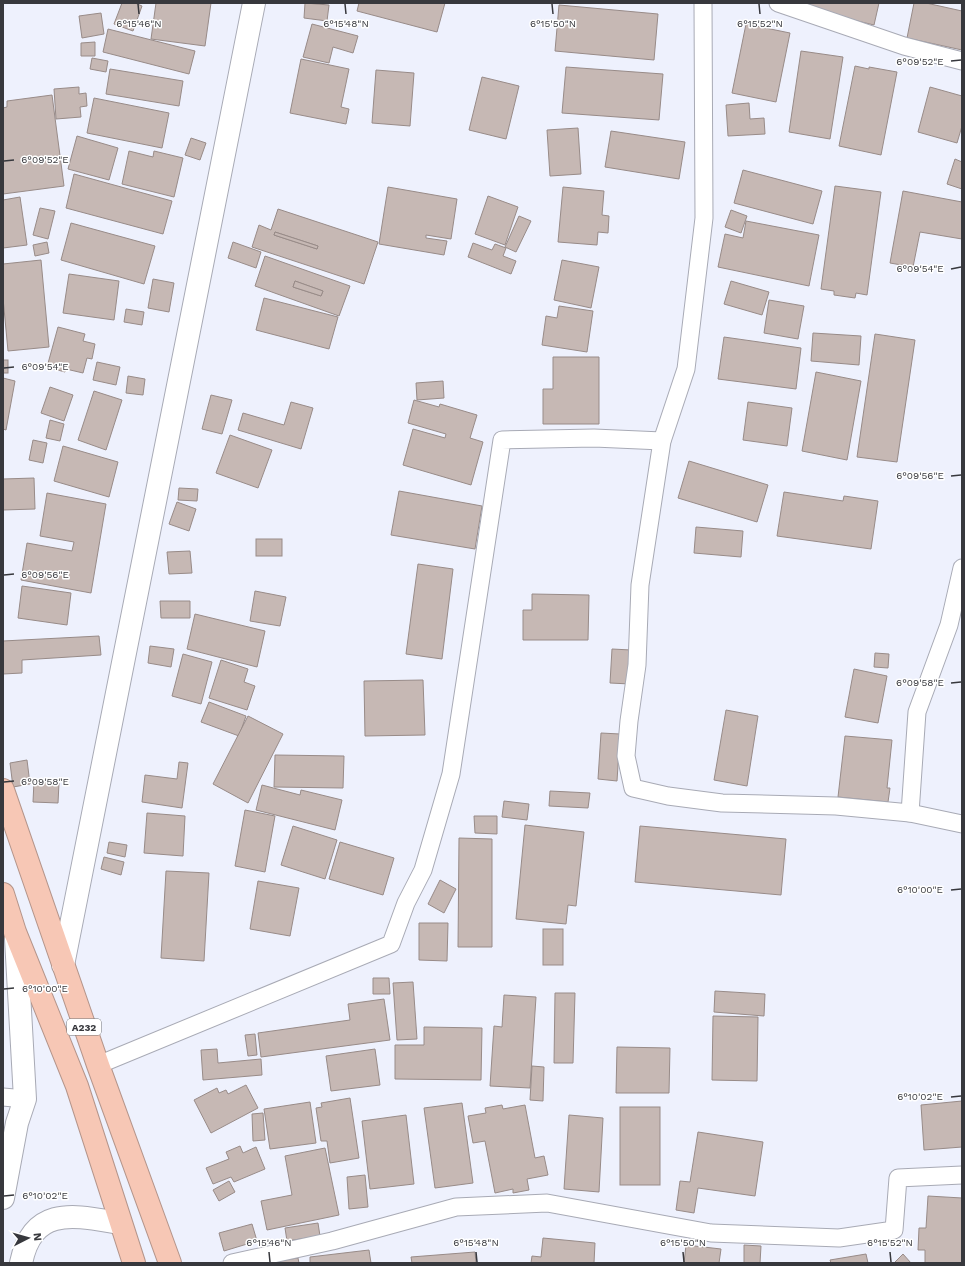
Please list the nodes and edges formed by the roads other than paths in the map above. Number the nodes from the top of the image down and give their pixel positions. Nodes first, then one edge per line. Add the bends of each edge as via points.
1 (254, 3) edge
2 (703, 3) edge
3 (778, 3) edge
4 (962, 61) edge
5 (662, 441) junction
6 (962, 568) edge
7 (3, 790) edge
8 (910, 813) junction
9 (962, 824) edge
10 (3, 894) edge
11 (15, 932) junction
12 (62, 965) junction
13 (98, 1065) junction
14 (3, 1097) edge
15 (25, 1099) junction
16 (962, 1175) edge
17 (3, 1198) edge
18 (120, 1223) junction
19 (22, 1258) edge
20 (134, 1263) edge
21 (170, 1263) edge
22 (232, 1263) edge

1 - 12 street
2 - 5 street via 704,218 686,369
3 - 4 street via 904,46
5 - 8 street via 640,585 637,665 628,721 626,756 633,788 668,796 722,803 836,806
5 - 13 street via 594,438 502,440 451,774 423,870 406,903 391,944
6 - 8 street via 949,625 917,712
7 - 12 highway, A232
8 - 9 street
10 - 11 highway, A232
11 - 15 street
11 - 18 highway, A232 via 77,1086
12 - 13 highway, A232
13 - 21 highway, A232
14 - 15 street
15 - 17 street via 17,1123
16 - 22 street via 898,1178 894,1230 838,1238 711,1233 547,1204 456,1207 332,1241
18 - 19 street via 83,1217 60,1217 40,1226 33,1234
18 - 20 highway, A232

